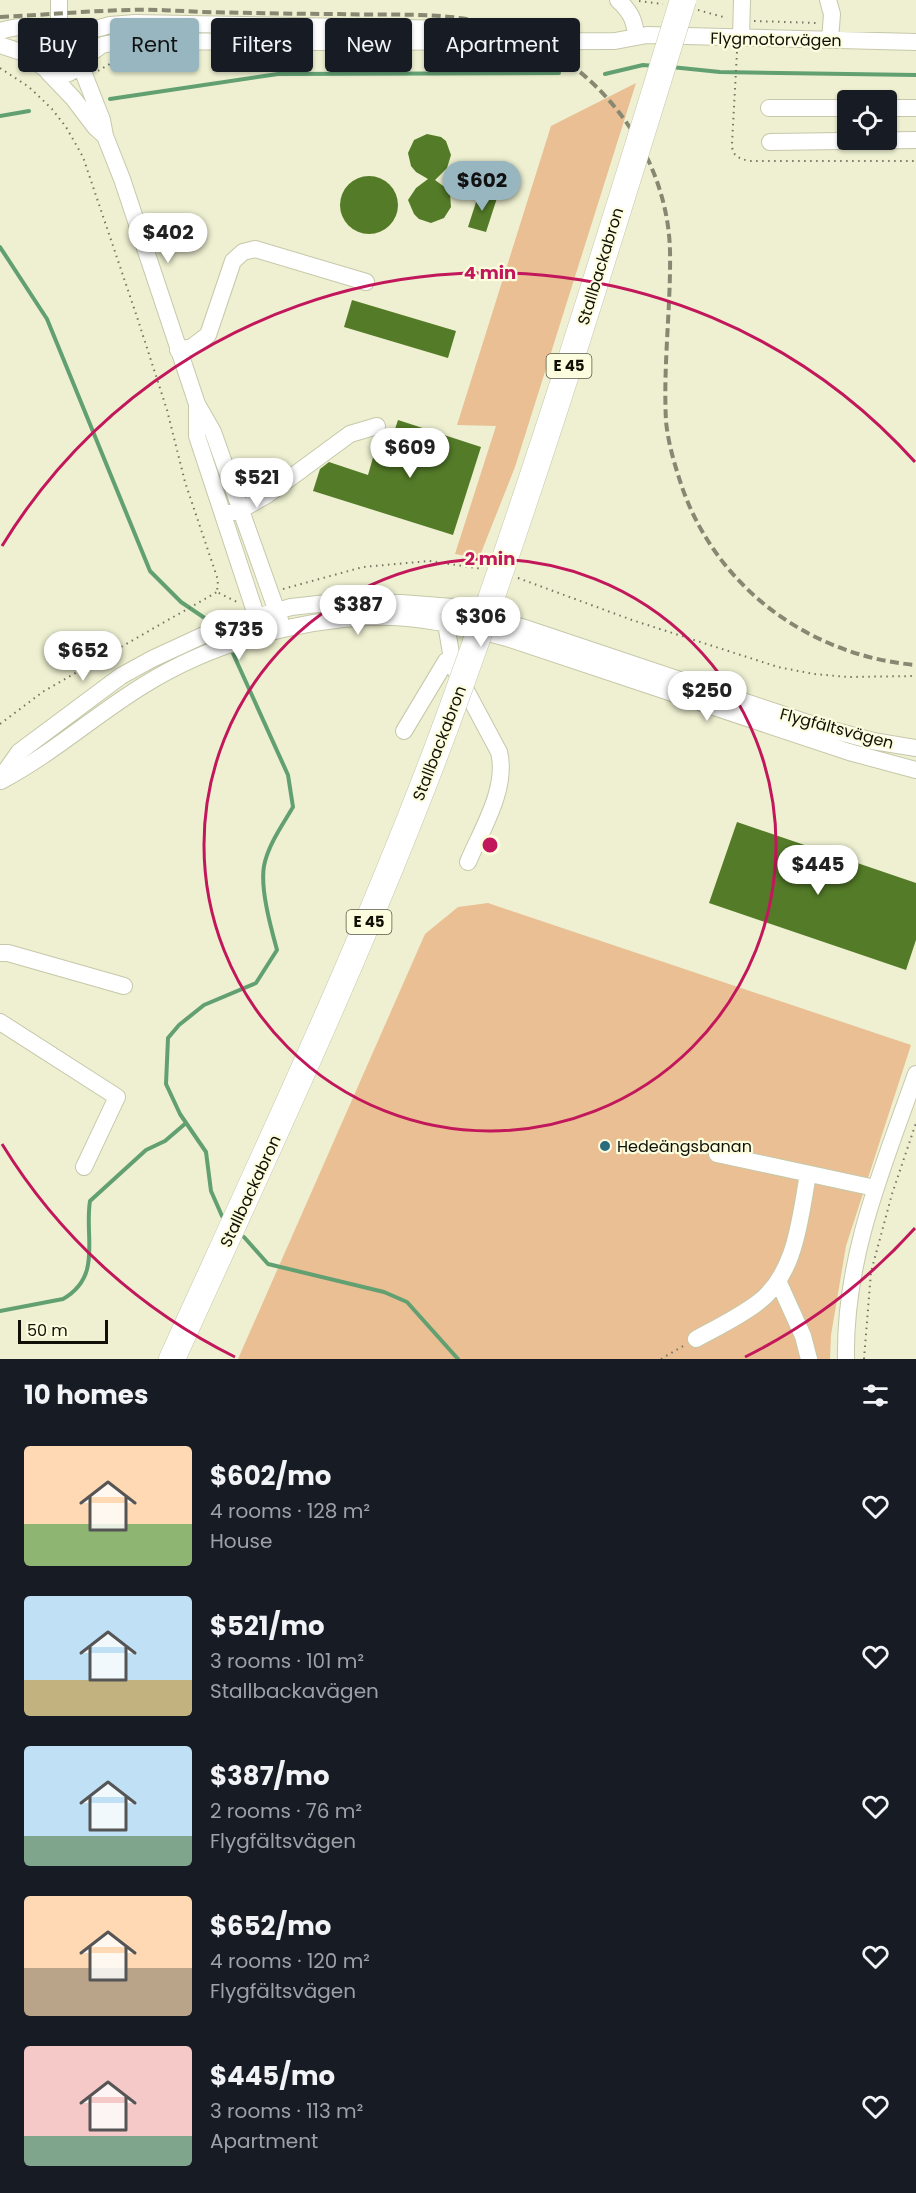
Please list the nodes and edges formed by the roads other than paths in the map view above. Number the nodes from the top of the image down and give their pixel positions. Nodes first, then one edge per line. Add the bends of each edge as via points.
1 (59, 0) edge
2 (618, 0) edge
3 (683, 0) edge
4 (742, 0) edge
5 (828, 0) edge
6 (60, 18) edge
7 (98, 27) edge
8 (18, 28) edge
9 (0, 31) edge
10 (636, 36) junction
11 (741, 38) junction
12 (830, 40) junction
13 (916, 42) edge
14 (0, 45) edge
15 (98, 48) edge
16 (18, 51) edge
17 (48, 72) edge
18 (50, 72) edge
19 (71, 72) edge
20 (84, 72) edge
21 (769, 108) dead end
22 (837, 108) edge
23 (897, 108) edge
24 (916, 108) edge
25 (105, 135) junction
26 (916, 140) edge
27 (770, 142) dead end
28 (366, 282) dead end
29 (178, 350) junction
30 (197, 404) junction
31 (376, 426) dead end
32 (239, 509) junction
33 (222, 515) junction
34 (277, 611) junction
35 (256, 617) junction
36 (446, 624) junction
37 (283, 630) junction
38 (256, 636) junction
39 (452, 659) junction
40 (404, 731) dead end
41 (916, 748) edge
42 (916, 770) edge
43 (0, 780) edge
44 (468, 862) dead end
45 (0, 953) edge
46 (124, 986) dead end
47 (0, 1022) edge
48 (916, 1074) edge
49 (717, 1154) dead end
50 (84, 1167) dead end
51 (808, 1174) junction
52 (875, 1188) junction
53 (779, 1283) junction
54 (186, 1329) junction
55 (696, 1339) road end
56 (172, 1359) edge
57 (177, 1359) edge
58 (809, 1359) edge
59 (846, 1359) edge

1 - 6 street
2 - 10 street via 631,14
3 - 54 highway, Stallbackabron / E 45, bridge via 536,468 445,728 327,1020
4 - 11 street
5 - 12 street via 832,14
7 - 10 street, Flygmotorvägen via 135,23 617,32
8 - 9 street
10 - 11 street, Flygmotorvägen
10 - 15 street, Flygmotorvägen via 603,41 122,41
11 - 12 street, Flygmotorvägen
12 - 13 street, Flygmotorvägen
14 - 16 street
17 - 25 street
18 - 19 street
20 - 25 street
21 - 22 street
23 - 24 street
25 - 29 street
26 - 27 street
28 - 29 street via 255,249 243,252 233,261 208,336 192,347
29 - 30 street
30 - 32 street via 213,432
30 - 33 street via 197,436
31 - 32 street via 350,434 267,495
32 - 33 street
32 - 34 street
33 - 35 street
34 - 35 street, Flygfältsvägen
34 - 37 street
34 - 41 street, Flygfältsvägen via 364,601 453,607 814,725
35 - 38 street
35 - 43 street, Flygfältsvägen via 206,634 121,676 19,752
36 - 37 street, Flygfältsvägen via 368,617
36 - 39 street
36 - 42 street, Flygfältsvägen via 507,638 849,752
37 - 38 street, Flygfältsvägen
38 - 43 street, Flygfältsvägen via 183,663 144,685 27,767
39 - 40 street via 446,661
39 - 44 street via 502,762 495,799
45 - 46 street
47 - 50 street via 117,1097
48 - 52 street
49 - 51 street
51 - 52 street
51 - 53 street via 796,1239
52 - 59 street via 853,1266
53 - 55 street via 758,1304
53 - 58 street
54 - 56 highway, E 45
54 - 57 highway, E 45

